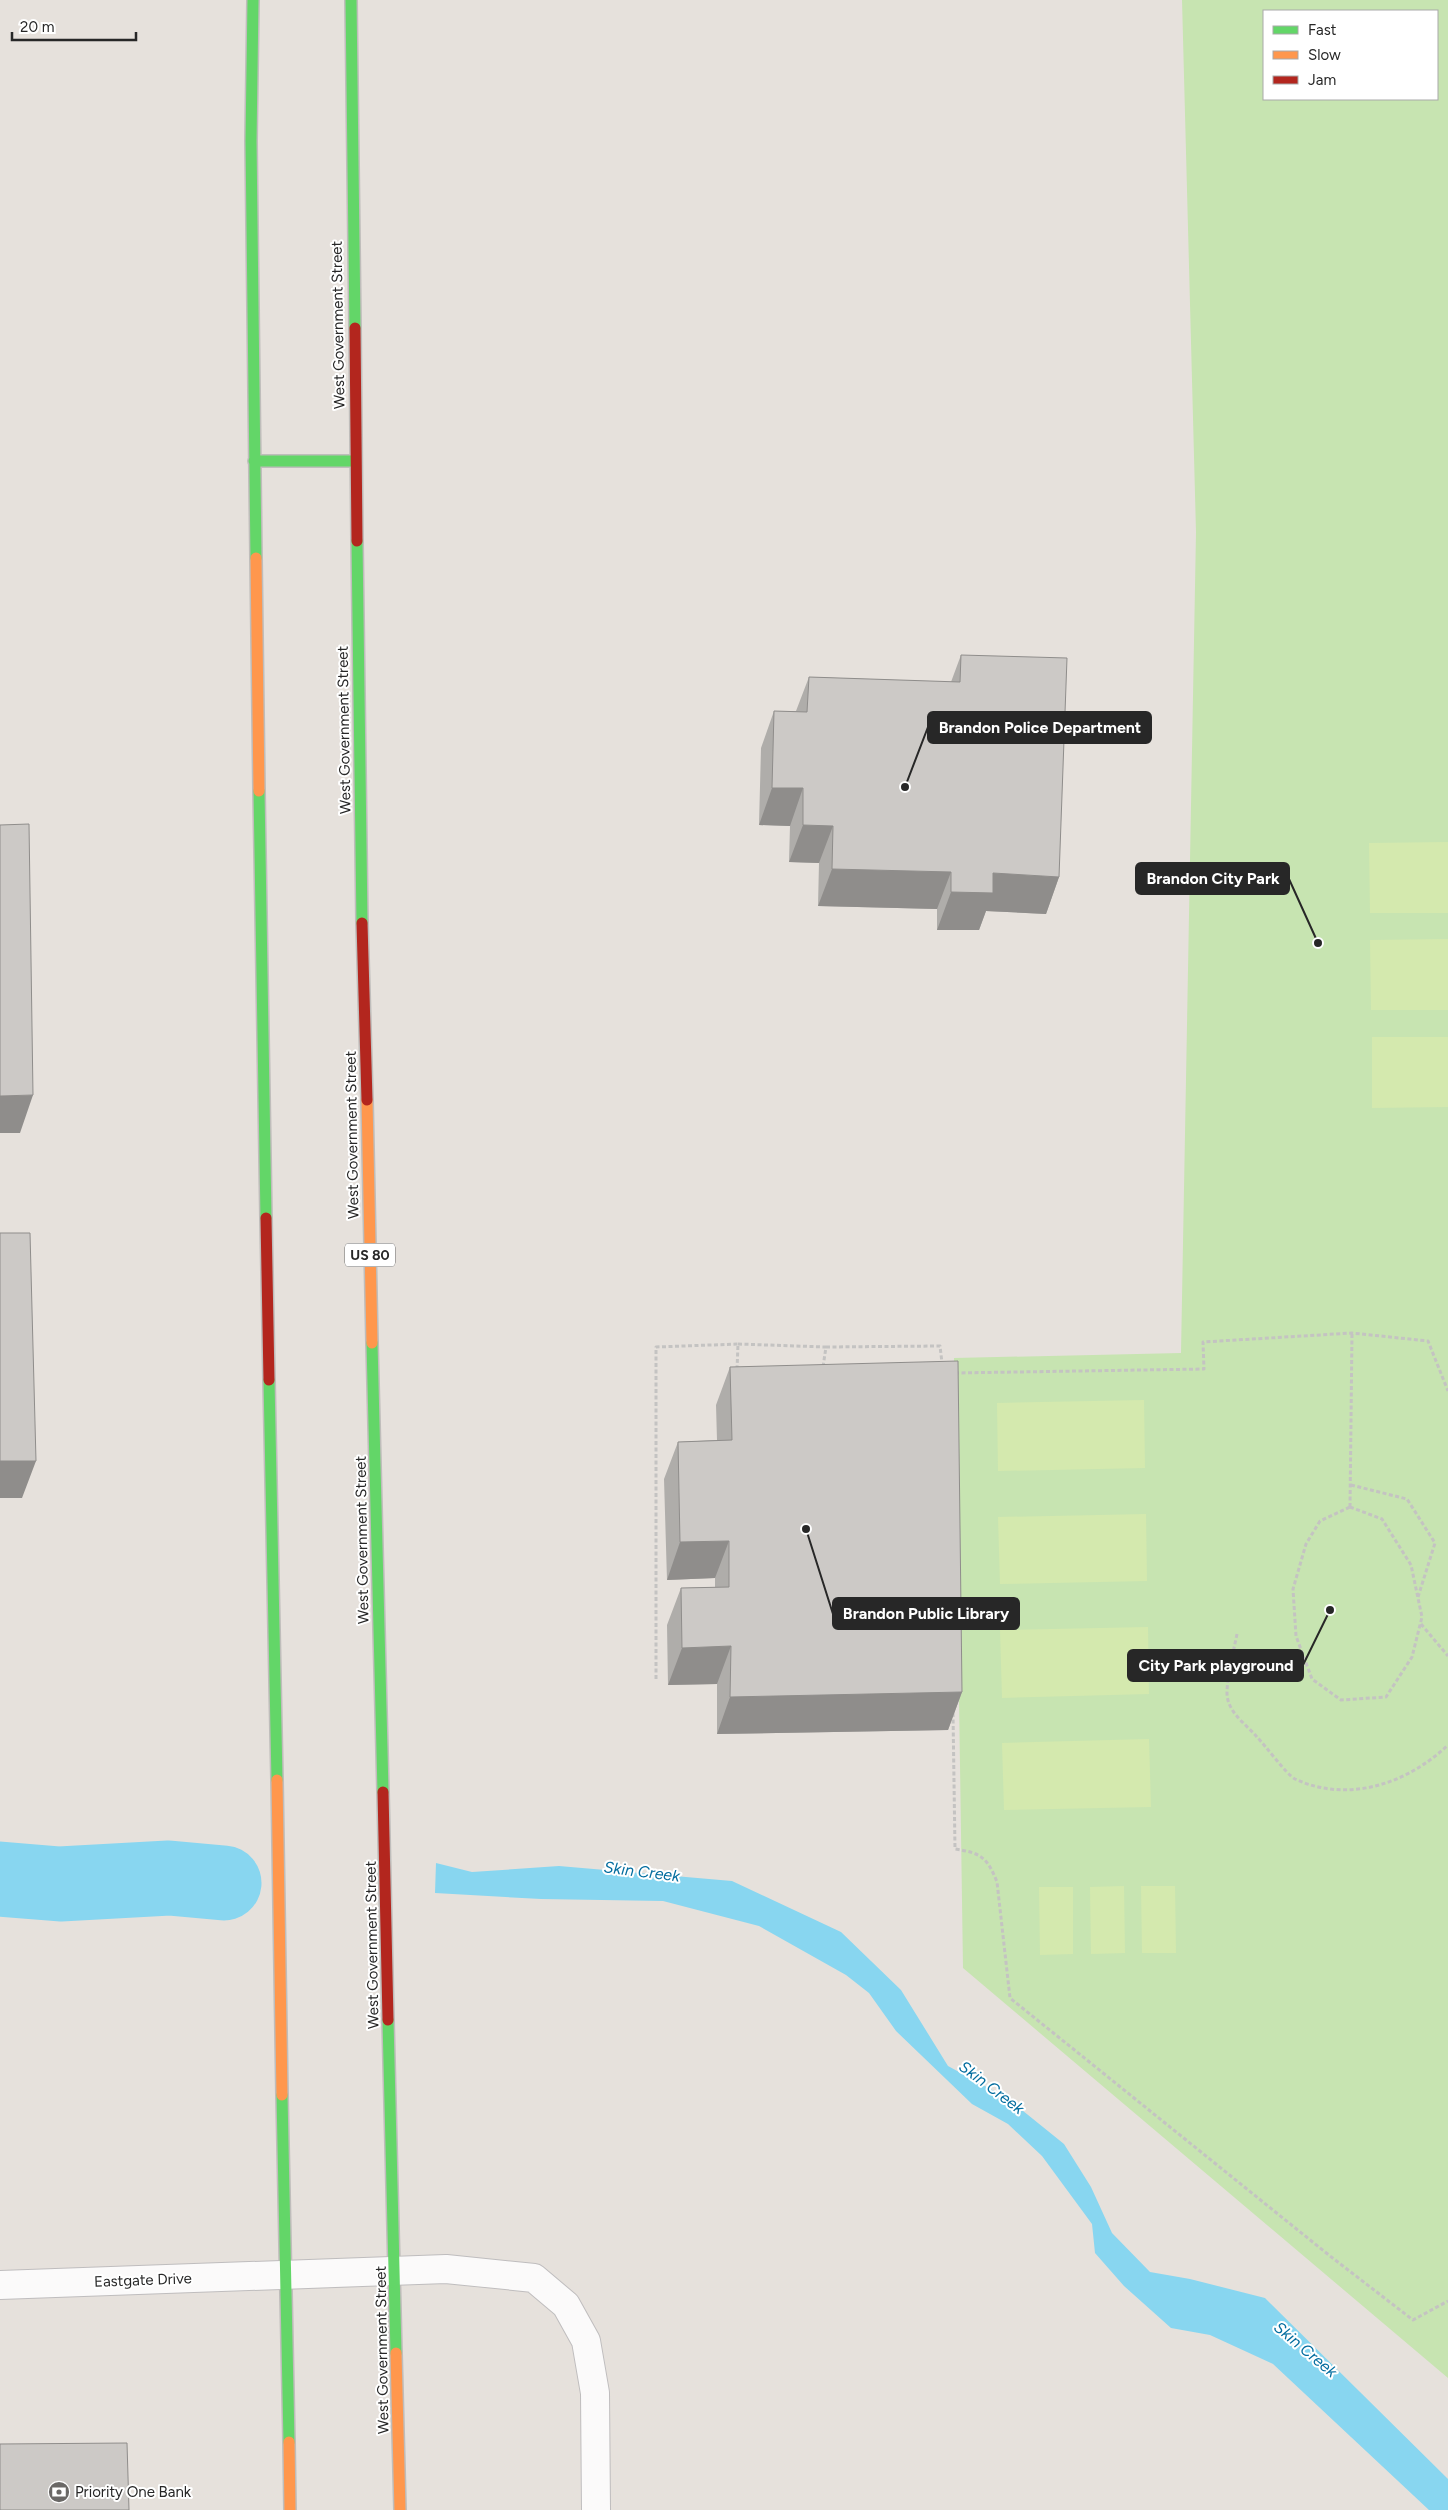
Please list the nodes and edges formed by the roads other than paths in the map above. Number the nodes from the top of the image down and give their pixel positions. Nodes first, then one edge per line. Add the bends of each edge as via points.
1 (252, 0) edge
2 (351, 0) edge
3 (254, 461) junction
4 (355, 461) junction
5 (396, 2272) junction
6 (285, 2275) junction
7 (0, 2285) edge
8 (290, 2510) edge
9 (400, 2510) edge
10 (596, 2510) edge

1 - 3 main road
2 - 4 main road, West Government Street / US 80
3 - 4 main road
3 - 6 main road
4 - 5 main road, West Government Street / US 80 via 370,1279
5 - 6 street, Eastgate Drive
5 - 9 main road, West Government Street / US 80
5 - 10 street, Eastgate Drive via 446,2270 534,2278 566,2305 586,2341 595,2393
6 - 7 street, Eastgate Drive
6 - 8 main road

